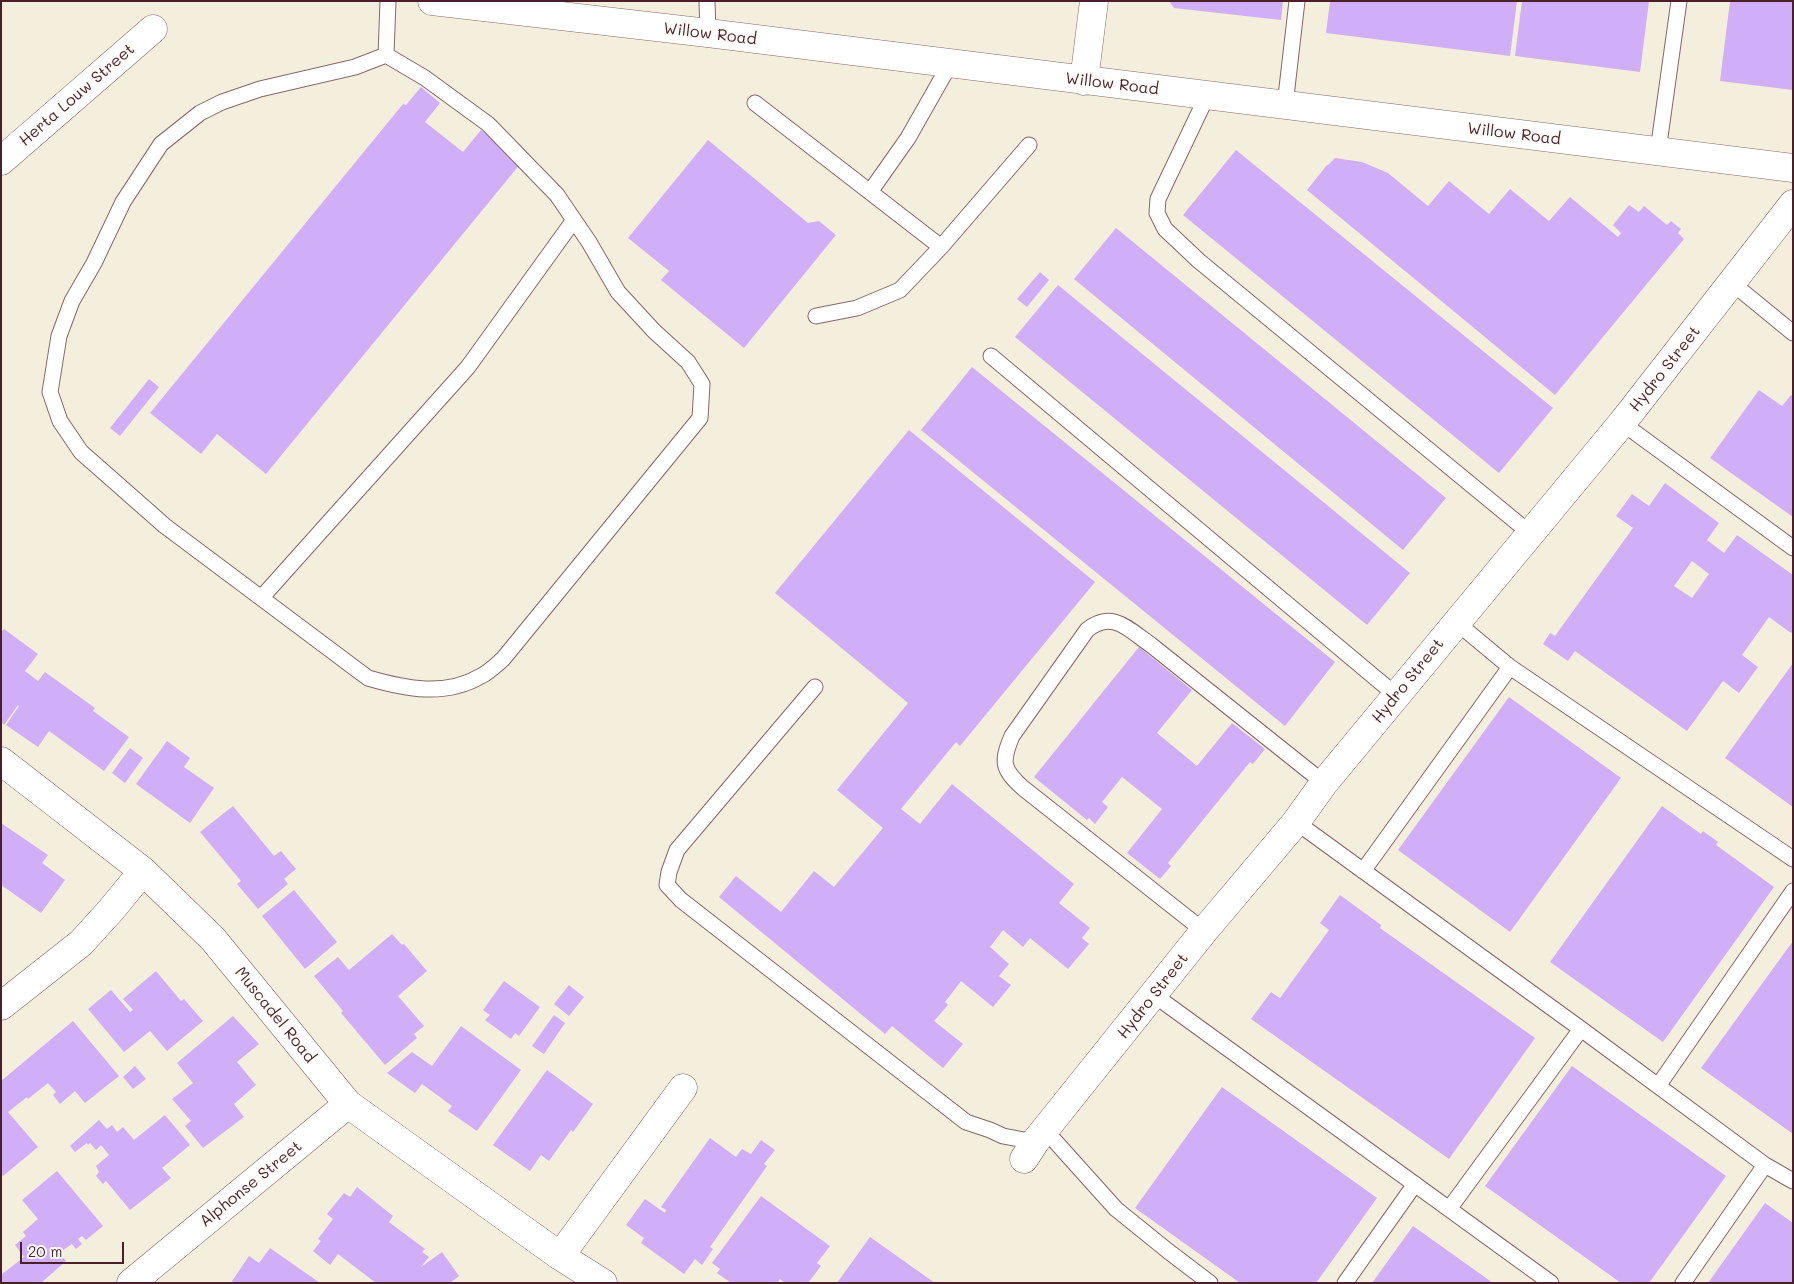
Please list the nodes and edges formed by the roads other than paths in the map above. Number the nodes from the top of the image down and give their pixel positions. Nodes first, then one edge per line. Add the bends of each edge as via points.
1 (388, 1) edge
2 (432, 1) edge
3 (707, 1) edge
4 (1094, 1) edge
5 (1297, 1) edge
6 (1679, 1) edge
7 (153, 29) dead end
8 (708, 33) junction
9 (386, 55) junction
10 (950, 64) junction
11 (1084, 81) junction
12 (1207, 96) junction
13 (755, 103) dead end
14 (1285, 105) junction
15 (1029, 145) dead end
16 (1658, 151) junction
17 (1, 161) edge
18 (1793, 168) edge
19 (870, 192) junction
20 (1793, 204) edge
21 (574, 220) junction
22 (941, 247) junction
23 (1732, 283) junction
24 (816, 316) dead end
25 (1792, 332) edge
26 (991, 356) dead end
27 (1622, 424) junction
28 (1531, 534) junction
29 (1793, 548) edge
30 (262, 597) junction
31 (1456, 622) junction
32 (1510, 667) junction
33 (815, 687) dead end
34 (1397, 696) junction
35 (1, 761) edge
36 (1324, 783) junction
37 (1296, 822) junction
38 (1793, 859) edge
39 (143, 871) junction
40 (1363, 871) junction
41 (1793, 891) edge
42 (1204, 931) junction
43 (1154, 995) junction
44 (1, 1006) edge
45 (1581, 1029) junction
46 (1658, 1086) junction
47 (683, 1088) dead end
48 (348, 1104) junction
49 (1035, 1144) junction
50 (1764, 1165) junction
51 (1793, 1181) edge
52 (1415, 1184) junction
53 (1449, 1209) junction
54 (560, 1256) junction
55 (131, 1283) edge
56 (603, 1283) edge
57 (1210, 1283) edge
58 (1345, 1283) edge
59 (1551, 1283) edge
60 (1683, 1283) edge

1 - 9 lane
2 - 8 street, Willow Road
3 - 8 lane
4 - 11 street
5 - 14 lane
6 - 16 lane
7 - 17 street, Herta Louw Street
8 - 10 street, Willow Road
9 - 21 lane via 425,78 488,124 557,195
9 - 30 lane via 355,67 222,102 200,113 160,144 123,202 72,301 59,336 50,392 60,420 81,452 165,526
10 - 11 street, Willow Road
10 - 19 lane via 908,138
11 - 12 street, Willow Road
12 - 14 street, Willow Road
12 - 28 lane via 1158,199 1157,213 1165,229 1199,261
13 - 19 lane
14 - 16 street, Willow Road
15 - 22 lane
16 - 18 street, Willow Road
19 - 22 lane
20 - 23 street, Hydro Street
21 - 30 lane via 468,367
21 - 30 lane via 618,292 688,362 702,384 700,418 503,659 482,676 462,685 441,690 397,687 368,678
22 - 24 lane via 900,290 857,308
23 - 25 lane
23 - 27 street, Hydro Street
26 - 34 lane
27 - 28 street, Hydro Street
27 - 29 lane
28 - 31 street, Hydro Street
31 - 32 lane
31 - 34 street, Hydro Street
32 - 38 lane
32 - 40 lane
33 - 49 lane via 677,850 667,885 681,900 966,1122
34 - 36 street, Hydro Street
35 - 39 street, Muscadel Road
36 - 37 street, Hydro Street
36 - 42 lane via 1124,626 1104,620 1087,630 1012,736 1005,754 1006,766 1010,776 1023,788
37 - 40 lane
37 - 42 street, Hydro Street
39 - 44 street via 81,943
39 - 48 street, Muscadel Road via 212,940
40 - 45 lane
41 - 46 lane
42 - 43 street, Hydro Street
43 - 49 street, Hydro Street
43 - 52 lane
45 - 46 lane
45 - 53 lane
46 - 50 lane
47 - 54 street
48 - 54 street, Muscadel Road
48 - 55 street, Alphonse Street
49 - 57 lane
50 - 51 lane
50 - 60 lane
52 - 53 lane
52 - 58 lane
53 - 59 lane
54 - 56 street, Muscadel Road

